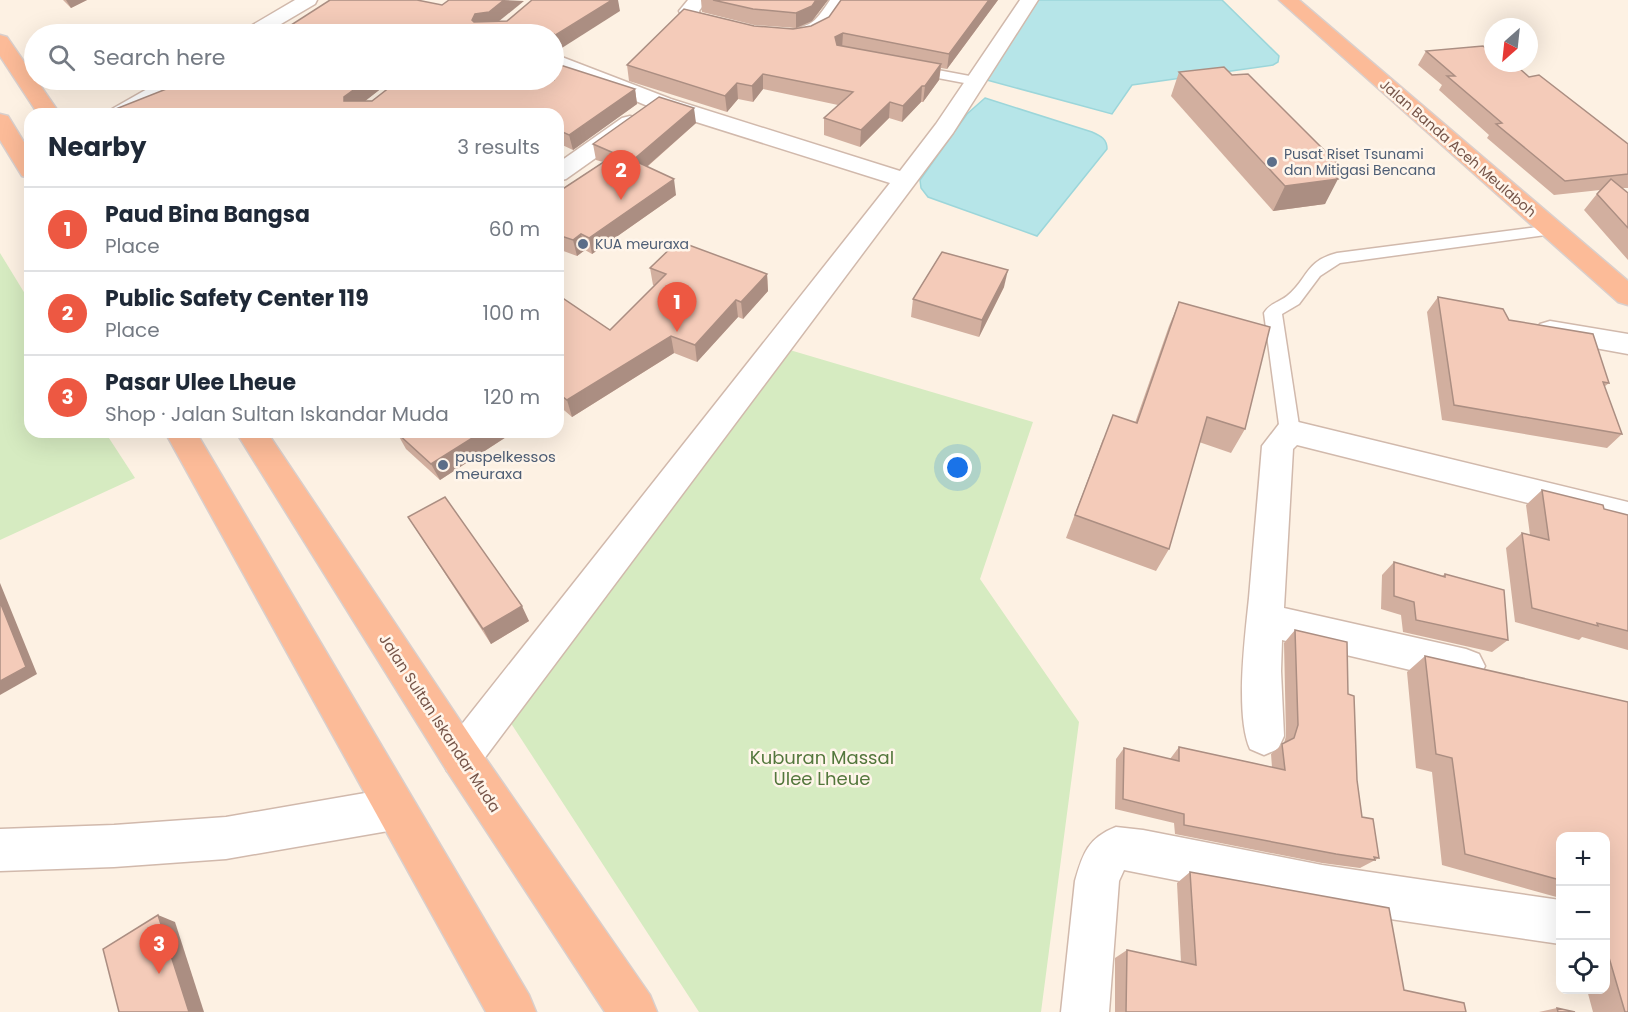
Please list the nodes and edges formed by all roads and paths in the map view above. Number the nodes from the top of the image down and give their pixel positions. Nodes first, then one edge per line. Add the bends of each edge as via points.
1 (308, 0) edge
2 (698, 0) edge
3 (839, 0) edge
4 (1029, 0) edge
5 (1288, 0) edge
6 (268, 24) edge
7 (742, 29) edge
8 (773, 35) edge
9 (0, 41) edge
10 (564, 64) edge
11 (898, 66) edge
12 (24, 77) edge
13 (975, 81) junction
14 (33, 90) edge
15 (160, 90) edge
16 (658, 102) junction
17 (45, 108) edge
18 (130, 108) edge
19 (0, 121) edge
20 (24, 161) edge
21 (564, 170) edge
22 (905, 180) junction
23 (1554, 230) junction
24 (1628, 296) edge
25 (1529, 327) edge
26 (1628, 344) edge
27 (1290, 432) junction
28 (183, 438) edge
29 (255, 438) edge
30 (1628, 515) edge
31 (1265, 620) junction
32 (1503, 675) edge
33 (1264, 736) dead end
34 (461, 757) junction
35 (394, 809) junction
36 (0, 850) edge
37 (1556, 921) edge
38 (512, 1012) edge
39 (633, 1012) edge
40 (1085, 1012) edge

1 - 6 street
2 - 7 street via 688,11 692,18
3 - 8 street via 822,26 812,33
4 - 13 street
5 - 23 highway, Jalan Banda Aceh Meulaboh
9 - 12 highway
10 - 16 street
11 - 13 lane
13 - 22 street
14 - 17 highway
15 - 18 street
16 - 21 street
16 - 22 street
19 - 20 highway
22 - 34 street
23 - 24 highway, Jalan Banda Aceh Meulaboh
23 - 27 lane via 1337,258 1314,270 1292,302 1277,307 1273,313
25 - 26 street
27 - 30 street
27 - 31 street via 1278,446
28 - 35 highway
29 - 34 highway, Jalan Sultan Iskandar Muda
31 - 32 street
31 - 33 street
34 - 39 highway, Jalan Sultan Iskandar Muda
35 - 36 street via 226,838
35 - 38 highway
37 - 40 street via 1322,887 1116,848 1102,863 1097,881

